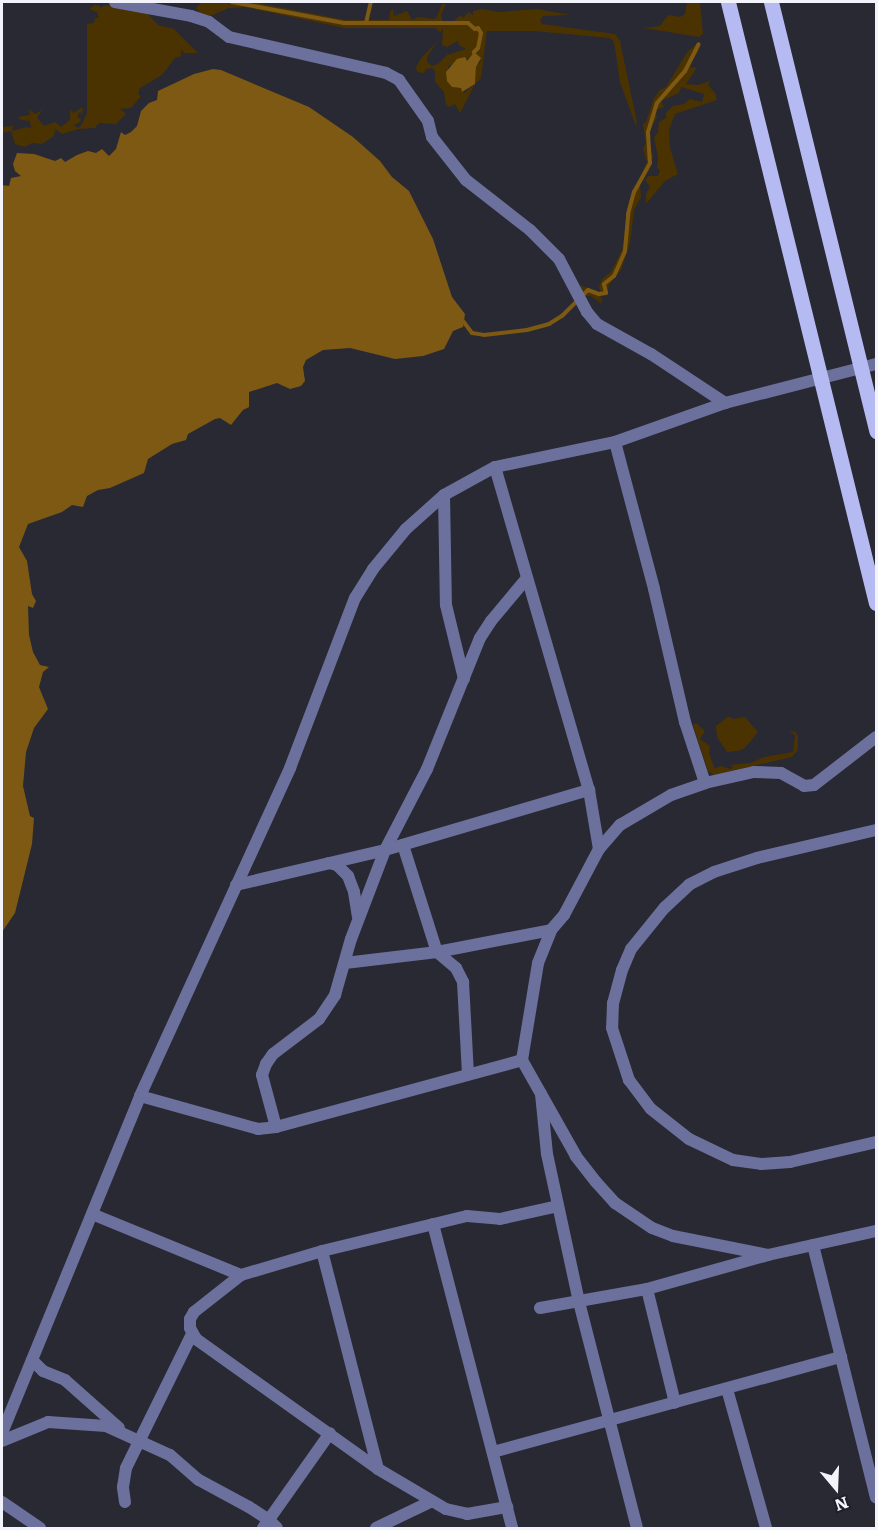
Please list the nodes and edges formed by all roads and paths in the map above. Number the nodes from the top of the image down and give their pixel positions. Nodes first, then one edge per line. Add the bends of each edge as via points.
1 (115, 2) edge
2 (728, 2) edge
3 (771, 2) edge
4 (876, 364) edge
5 (860, 370) junction
6 (821, 379) junction
7 (725, 403) junction
8 (876, 431) edge
9 (615, 442) junction
10 (495, 467) junction
11 (444, 495) junction
12 (527, 578) junction
13 (874, 583) edge
14 (876, 603) edge
15 (464, 679) junction
16 (876, 737) edge
17 (705, 783) junction
18 (589, 790) junction
19 (876, 830) edge
20 (403, 845) junction
21 (599, 849) junction
22 (385, 850) junction
23 (329, 863) junction
24 (236, 885) junction
25 (358, 921) junction
26 (551, 930) junction
27 (437, 952) junction
28 (345, 963) junction
29 (522, 1060) junction
30 (468, 1073) junction
31 (541, 1090) junction
32 (140, 1096) junction
33 (276, 1127) junction
34 (876, 1142) edge
35 (558, 1206) junction
36 (92, 1214) junction
37 (433, 1224) junction
38 (876, 1231) edge
39 (813, 1245) junction
40 (322, 1251) junction
41 (768, 1255) junction
42 (241, 1275) junction
43 (647, 1289) junction
44 (579, 1302) junction
45 (540, 1308) dead end
46 (192, 1334) junction
47 (841, 1357) junction
48 (32, 1360) junction
49 (727, 1389) junction
50 (675, 1403) junction
51 (608, 1419) junction
52 (2, 1433) edge
53 (124, 1433) junction
54 (330, 1433) junction
55 (139, 1440) junction
56 (2, 1441) edge
57 (493, 1452) junction
58 (378, 1469) junction
59 (876, 1497) edge
60 (2, 1502) edge
61 (430, 1502) junction
62 (125, 1503) dead end
63 (507, 1507) junction
64 (270, 1526) edge
65 (40, 1528) edge
66 (376, 1528) edge
67 (512, 1528) edge
68 (637, 1528) edge
69 (766, 1528) edge

1 - 7 street via 191,16 209,22 229,37 386,72 399,80 428,121 432,137 466,180 530,230 559,259 597,324
2 - 6 main road
3 - 5 main road
4 - 5 street
5 - 6 street
5 - 8 main road
6 - 7 street
6 - 13 main road
7 - 9 street
9 - 10 street
9 - 17 street via 685,722
10 - 11 street
10 - 12 street
11 - 15 street via 446,605
11 - 24 street via 406,529 372,569 355,598 290,768
12 - 15 street via 485,630
12 - 18 street
13 - 14 main road
15 - 22 street via 428,769
16 - 17 street via 814,785 804,786 794,778 771,771 754,771
17 - 21 street via 671,795 620,825
18 - 20 street
18 - 21 street
19 - 34 street via 757,858 689,885 665,907 631,949 613,1003 612,1028 629,1080 651,1109 689,1139 734,1160 761,1164 790,1162
20 - 22 street
20 - 27 street
21 - 26 street via 564,915
22 - 23 street
22 - 25 street
23 - 24 street
23 - 25 street via 348,876
24 - 32 street
25 - 28 street
26 - 27 street
26 - 29 street via 538,963
27 - 28 street
27 - 30 street via 456,968 463,982
28 - 33 street via 335,995 319,1018 266,1064 262,1076
29 - 30 street
29 - 31 street
30 - 33 street
31 - 35 street via 544,1136
31 - 41 street via 576,1156 615,1203 637,1220 673,1236
32 - 33 street via 247,1128
32 - 36 street
35 - 37 street via 508,1218 467,1216
35 - 44 street
36 - 42 street
36 - 48 street
37 - 40 street
37 - 57 street
38 - 39 street
39 - 41 street
39 - 47 street
40 - 42 street
40 - 58 street
41 - 43 street
42 - 46 street via 194,1312 190,1319
43 - 44 street
43 - 50 street
44 - 45 street
44 - 51 street
46 - 54 street
46 - 55 street
47 - 49 street
47 - 59 street
48 - 52 street
48 - 53 street via 43,1371 65,1380
49 - 50 street
49 - 69 street
50 - 51 street
51 - 57 street
51 - 68 street
53 - 55 street
53 - 56 street via 106,1426 48,1422
54 - 58 street
54 - 64 street
55 - 62 street via 124,1476
55 - 64 street via 170,1455
57 - 63 street
58 - 61 street
60 - 65 street
61 - 63 street via 468,1514
61 - 66 street
63 - 67 street

